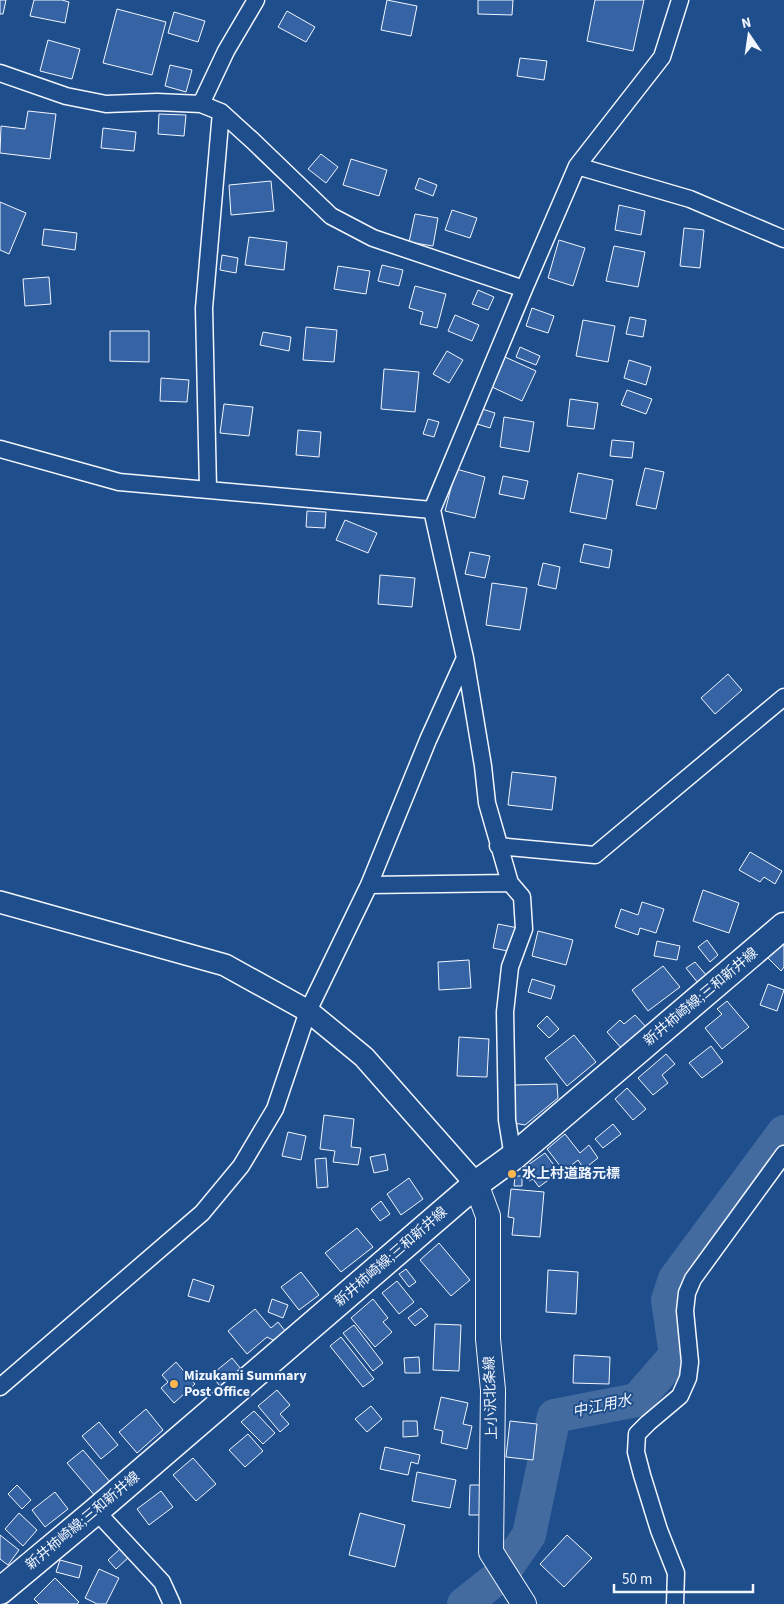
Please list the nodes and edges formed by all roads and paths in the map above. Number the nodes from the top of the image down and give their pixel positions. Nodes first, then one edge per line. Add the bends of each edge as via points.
1 (256, 0) edge
2 (680, 0) edge
3 (0, 73) edge
4 (201, 104) junction
5 (221, 112) junction
6 (578, 166) junction
7 (784, 239) edge
8 (524, 289) junction
9 (0, 449) edge
10 (208, 489) junction
11 (432, 510) junction
12 (465, 658) junction
13 (784, 697) edge
14 (498, 846) junction
15 (510, 883) junction
16 (370, 885) junction
17 (0, 902) edge
18 (784, 926) edge
19 (308, 1011) junction
20 (784, 1154) edge
21 (513, 1157) junction
22 (476, 1184) junction
23 (0, 1387) edge
24 (96, 1511) junction
25 (0, 1591) edge
26 (518, 1595) edge
27 (172, 1604) edge
28 (675, 1604) edge

1 - 4 street via 226,51
2 - 6 street via 662,57
3 - 4 street via 66,96 106,104
4 - 5 street
5 - 8 street via 332,216 372,238
5 - 10 street via 204,308
6 - 7 street via 690,199
6 - 8 street
8 - 11 street
9 - 10 street via 119,482
10 - 11 street
11 - 12 street
12 - 14 street
12 - 16 street
13 - 14 street via 595,855
14 - 15 street
15 - 16 street
15 - 21 street via 522,897 524,929 510,967 505,1012 507,1120
16 - 19 street
17 - 19 street via 225,965
18 - 21 main road, 新井柿崎線;三和新井線
19 - 22 street via 364,1057
19 - 23 street via 275,1109 241,1166 202,1213
20 - 28 street via 693,1279 685,1312 690,1362 688,1378 680,1396 637,1434 636,1452 642,1475 676,1573
21 - 22 main road, 新井柿崎線;三和新井線
22 - 24 main road, 新井柿崎線;三和新井線
22 - 26 main road, 上小沢北条線 via 488,1216 488,1339 493,1390 491,1552
24 - 25 main road, 新井柿崎線;三和新井線
24 - 27 street via 162,1582

